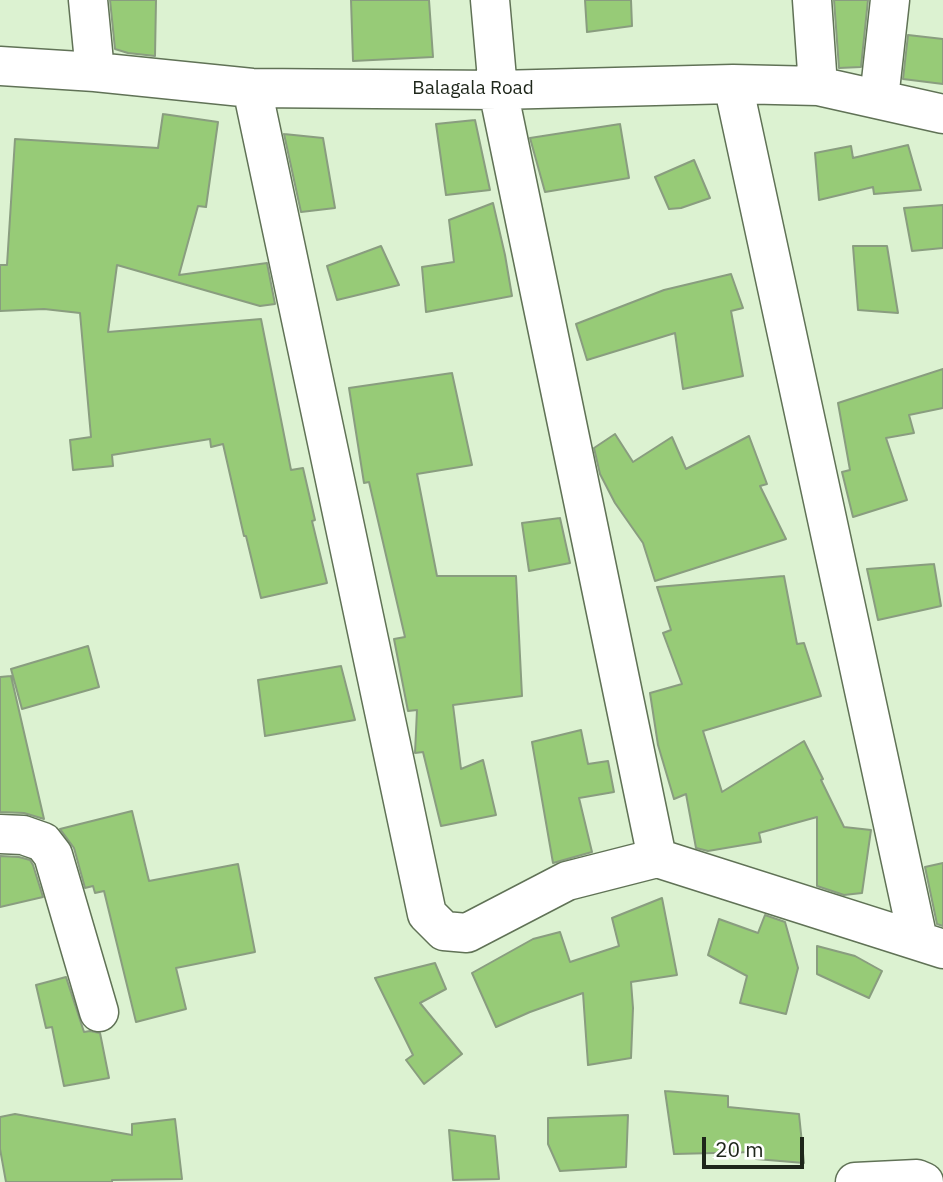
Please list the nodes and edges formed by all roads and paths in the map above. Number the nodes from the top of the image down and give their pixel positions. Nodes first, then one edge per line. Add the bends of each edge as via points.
1 (88, 0) edge
2 (490, 0) edge
3 (812, 0) edge
4 (890, 0) edge
5 (0, 66) edge
6 (95, 72) junction
7 (733, 84) junction
8 (818, 86) junction
9 (252, 88) junction
10 (498, 90) junction
11 (879, 99) junction
12 (943, 114) edge
13 (0, 834) edge
14 (657, 858) junction
15 (931, 945) edge
16 (99, 1012) dead end
17 (855, 1182) edge
18 (924, 1182) edge

1 - 6 street
2 - 10 street
3 - 8 street
4 - 11 street
5 - 6 street, Balagala Road
6 - 9 street, Balagala Road
7 - 8 street, Balagala Road
7 - 10 street, Balagala Road
7 - 15 street
8 - 11 street, Balagala Road
9 - 10 street, Balagala Road
9 - 14 street via 427,914 444,931 467,933 567,881
10 - 14 street
11 - 12 street, Balagala Road
13 - 16 street via 43,842 53,855
14 - 15 street
17 - 18 street

